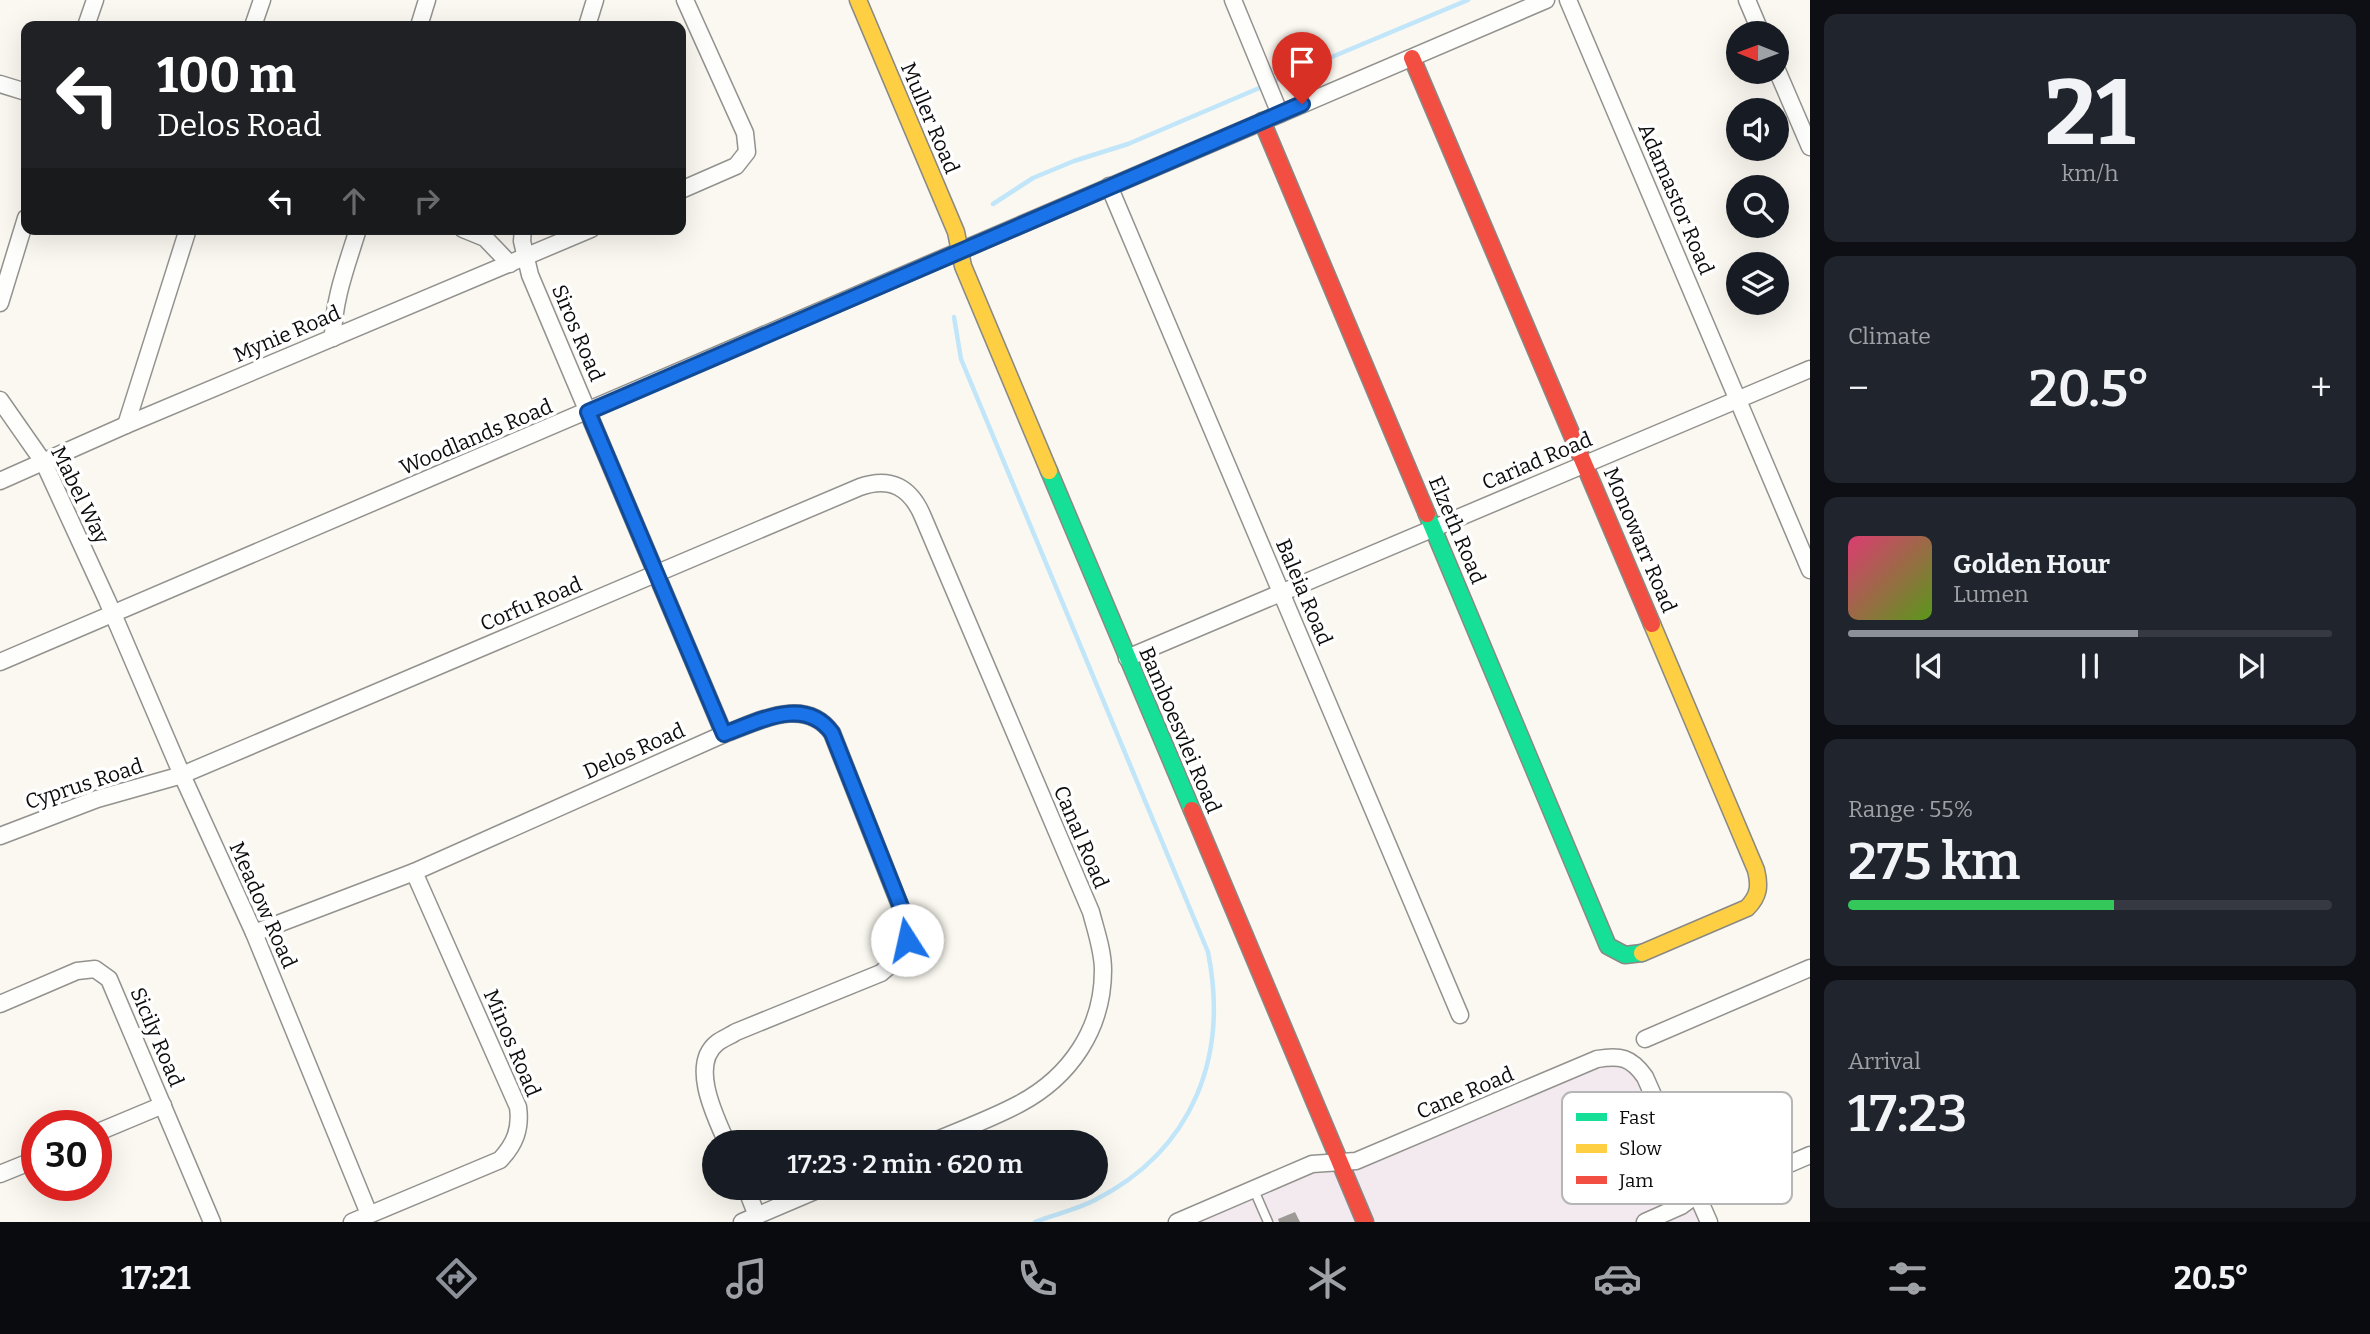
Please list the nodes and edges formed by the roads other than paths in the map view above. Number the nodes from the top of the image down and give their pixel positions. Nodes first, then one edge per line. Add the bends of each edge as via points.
1 (95, 0) edge
2 (262, 0) edge
3 (427, 0) edge
4 (595, 0) edge
5 (685, 0) edge
6 (858, 0) edge
7 (1233, 0) edge
8 (1546, 0) edge
9 (1568, 0) edge
10 (1747, 0) edge
11 (88, 21) edge
12 (255, 21) edge
13 (421, 21) edge
14 (589, 21) edge
15 (1756, 21) edge
16 (1412, 58) junction
17 (0, 84) edge
18 (1783, 84) edge
19 (21, 90) edge
20 (1280, 114) junction
21 (1262, 121) junction
22 (1810, 147) edge
23 (1109, 186) junction
24 (686, 188) edge
25 (21, 234) edge
26 (186, 235) edge
27 (356, 235) edge
28 (478, 235) edge
29 (522, 235) edge
30 (578, 235) edge
31 (960, 253) junction
32 (526, 258) junction
33 (510, 264) junction
34 (0, 303) edge
35 (333, 338) junction
36 (1810, 369) edge
37 (1738, 399) junction
38 (0, 400) edge
39 (588, 412) junction
40 (126, 425) junction
41 (44, 463) junction
42 (1585, 463) junction
43 (0, 481) edge
44 (898, 487) joint
45 (1434, 528) junction
46 (1810, 570) edge
47 (657, 573) junction
48 (1282, 593) junction
49 (113, 614) junction
50 (1127, 658) junction
51 (0, 662) edge
52 (724, 734) junction
53 (182, 775) junction
54 (0, 836) edge
55 (414, 872) junction
56 (254, 933) junction
57 (1617, 953) joint
58 (1810, 968) edge
59 (0, 1004) edge
60 (1460, 1015) dead end
61 (1645, 1039) dead end
62 (1651, 1092) edge
63 (163, 1105) junction
64 (112, 1126) edge
65 (721, 1130) edge
66 (960, 1130) edge
67 (1810, 1155) edge
68 (1339, 1160) junction
69 (1792, 1163) edge
70 (21, 1165) edge
71 (0, 1174) edge
72 (1254, 1190) junction
73 (748, 1200) edge
74 (794, 1200) edge
75 (1684, 1204) edge
76 (1700, 1204) edge
77 (369, 1214) junction
78 (750, 1219) edge
79 (212, 1222) edge
80 (352, 1222) edge
81 (1177, 1222) edge
82 (1268, 1222) edge
83 (1365, 1222) edge
84 (1645, 1222) edge
85 (1709, 1222) edge

1 - 11 street
2 - 12 street
3 - 13 street
4 - 14 street
5 - 24 street via 745,133 747,152 736,166
6 - 31 street, Muller Road via 956,232
7 - 20 street
8 - 16 street, Woodlands Road
9 - 37 street, Adamastor Road
10 - 15 street
16 - 20 street, Woodlands Road
16 - 42 street, Monowarr Road
17 - 19 street
18 - 22 street
20 - 21 street, Woodlands Road
21 - 23 street, Woodlands Road
21 - 45 street, Elzeth Road
23 - 31 street, Woodlands Road
23 - 48 street, Baleia Road
25 - 34 street
26 - 40 street
27 - 35 street via 333,318
28 - 33 street
29 - 32 street, Siros Road
30 - 32 street, Mynie Road
31 - 39 street, Woodlands Road
31 - 50 street, Bamboesvlei Road
32 - 33 street, Mynie Road
32 - 39 street, Siros Road
33 - 35 street, Mynie Road
35 - 40 street, Mynie Road
36 - 37 street, Cariad Road
37 - 42 street, Cariad Road
37 - 46 street, Adamastor Road
38 - 41 street, Mabel Way
39 - 47 street, Siros Road
39 - 49 street, Woodlands Road
40 - 41 street, Mynie Road
41 - 43 street, Mynie Road
41 - 49 street, Mabel Way
42 - 45 street, Cariad Road
42 - 57 street, Monowarr Road via 1756,870 1760,890 1747,908 1637,954
44 - 47 street, Corfu Road via 880,482 860,487
44 - 66 street, Canal Road via 917,502 1091,912 1103,969 1100,1000 1088,1038 1059,1078 1019,1104
45 - 48 street, Cariad Road
45 - 57 street, Elzeth Road via 1608,946
47 - 52 street, Siros Road
47 - 53 street, Corfu Road
48 - 50 street, Cariad Road
48 - 60 street, Baleia Road
49 - 51 street, Woodlands Road
49 - 53 street, Meadow Road
50 - 68 street, Bamboesvlei Road
52 - 55 street, Delos Road
52 - 65 street, Delos Road via 792,713 824,721 907,923 907,940 898,960 881,973 715,1044 708,1056 705,1084
53 - 54 street, Cyprus Road via 97,799
53 - 56 street, Meadow Road
55 - 56 street, Delos Road
55 - 77 street, Minos Road via 519,1107 520,1121 517,1136 500,1160
56 - 77 street, Meadow Road
58 - 61 street
59 - 63 street, Sicily Road via 76,971 102,973 109,979
62 - 68 street, Cane Road via 1636,1065 1616,1056 1606,1057 1356,1161
63 - 64 street
63 - 79 street, Sicily Road
67 - 69 street
68 - 72 street, Cane Road via 1312,1164
68 - 83 street, Bamboesvlei Road
70 - 71 street
72 - 81 street, Cane Road
72 - 82 lane
73 - 78 street
74 - 78 street
75 - 84 street
76 - 85 street
77 - 80 street, Minos Road

